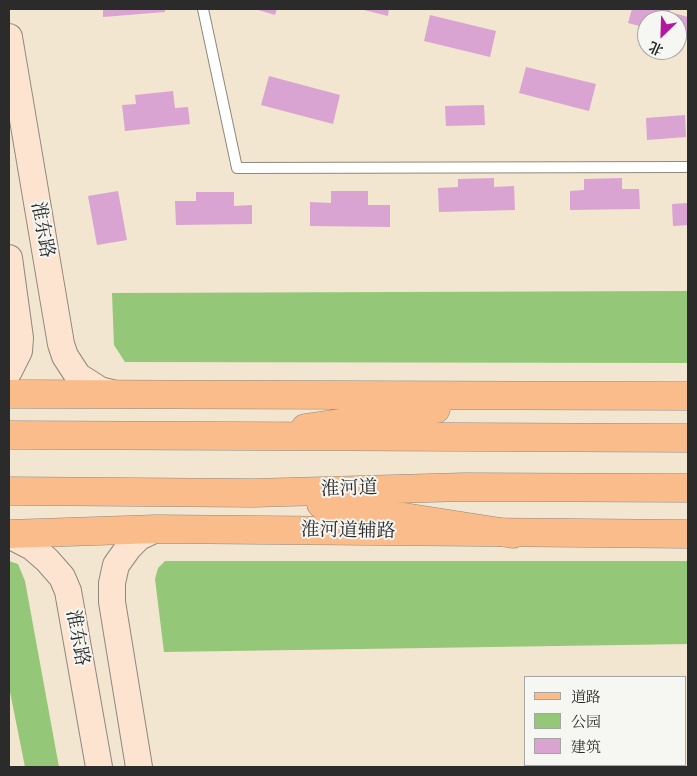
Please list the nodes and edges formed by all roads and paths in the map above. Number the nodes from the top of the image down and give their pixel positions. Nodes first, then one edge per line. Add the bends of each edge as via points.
1 (203, 9) edge
2 (9, 37) edge
3 (688, 167) edge
4 (9, 258) edge
5 (9, 371) edge
6 (9, 394) edge
7 (116, 394) junction
8 (524, 396) junction
9 (688, 396) edge
10 (9, 435) edge
11 (243, 438) junction
12 (688, 438) edge
13 (688, 488) edge
14 (9, 491) edge
15 (253, 493) junction
16 (156, 530) junction
17 (9, 534) edge
18 (513, 534) junction
19 (688, 534) edge
20 (99, 767) edge
21 (139, 767) edge

1 - 3 lane via 237,168
2 - 7 main road, 淮东路 via 61,344 78,376 100,390
4 - 5 main road, 淮东路 via 20,338 19,351
6 - 7 main road
7 - 8 main road
8 - 9 main road
8 - 11 main road
10 - 11 main road
11 - 12 main road
13 - 15 main road, 淮河道 via 465,487
14 - 15 main road, 淮河道
15 - 18 main road
16 - 17 main road, 淮河道辅路
16 - 18 main road, 淮河道辅路
16 - 21 main road via 129,546 116,565 112,584 112,602
17 - 20 main road, 淮东路 via 47,560 62,577 68,591
18 - 19 main road, 淮河道辅路

